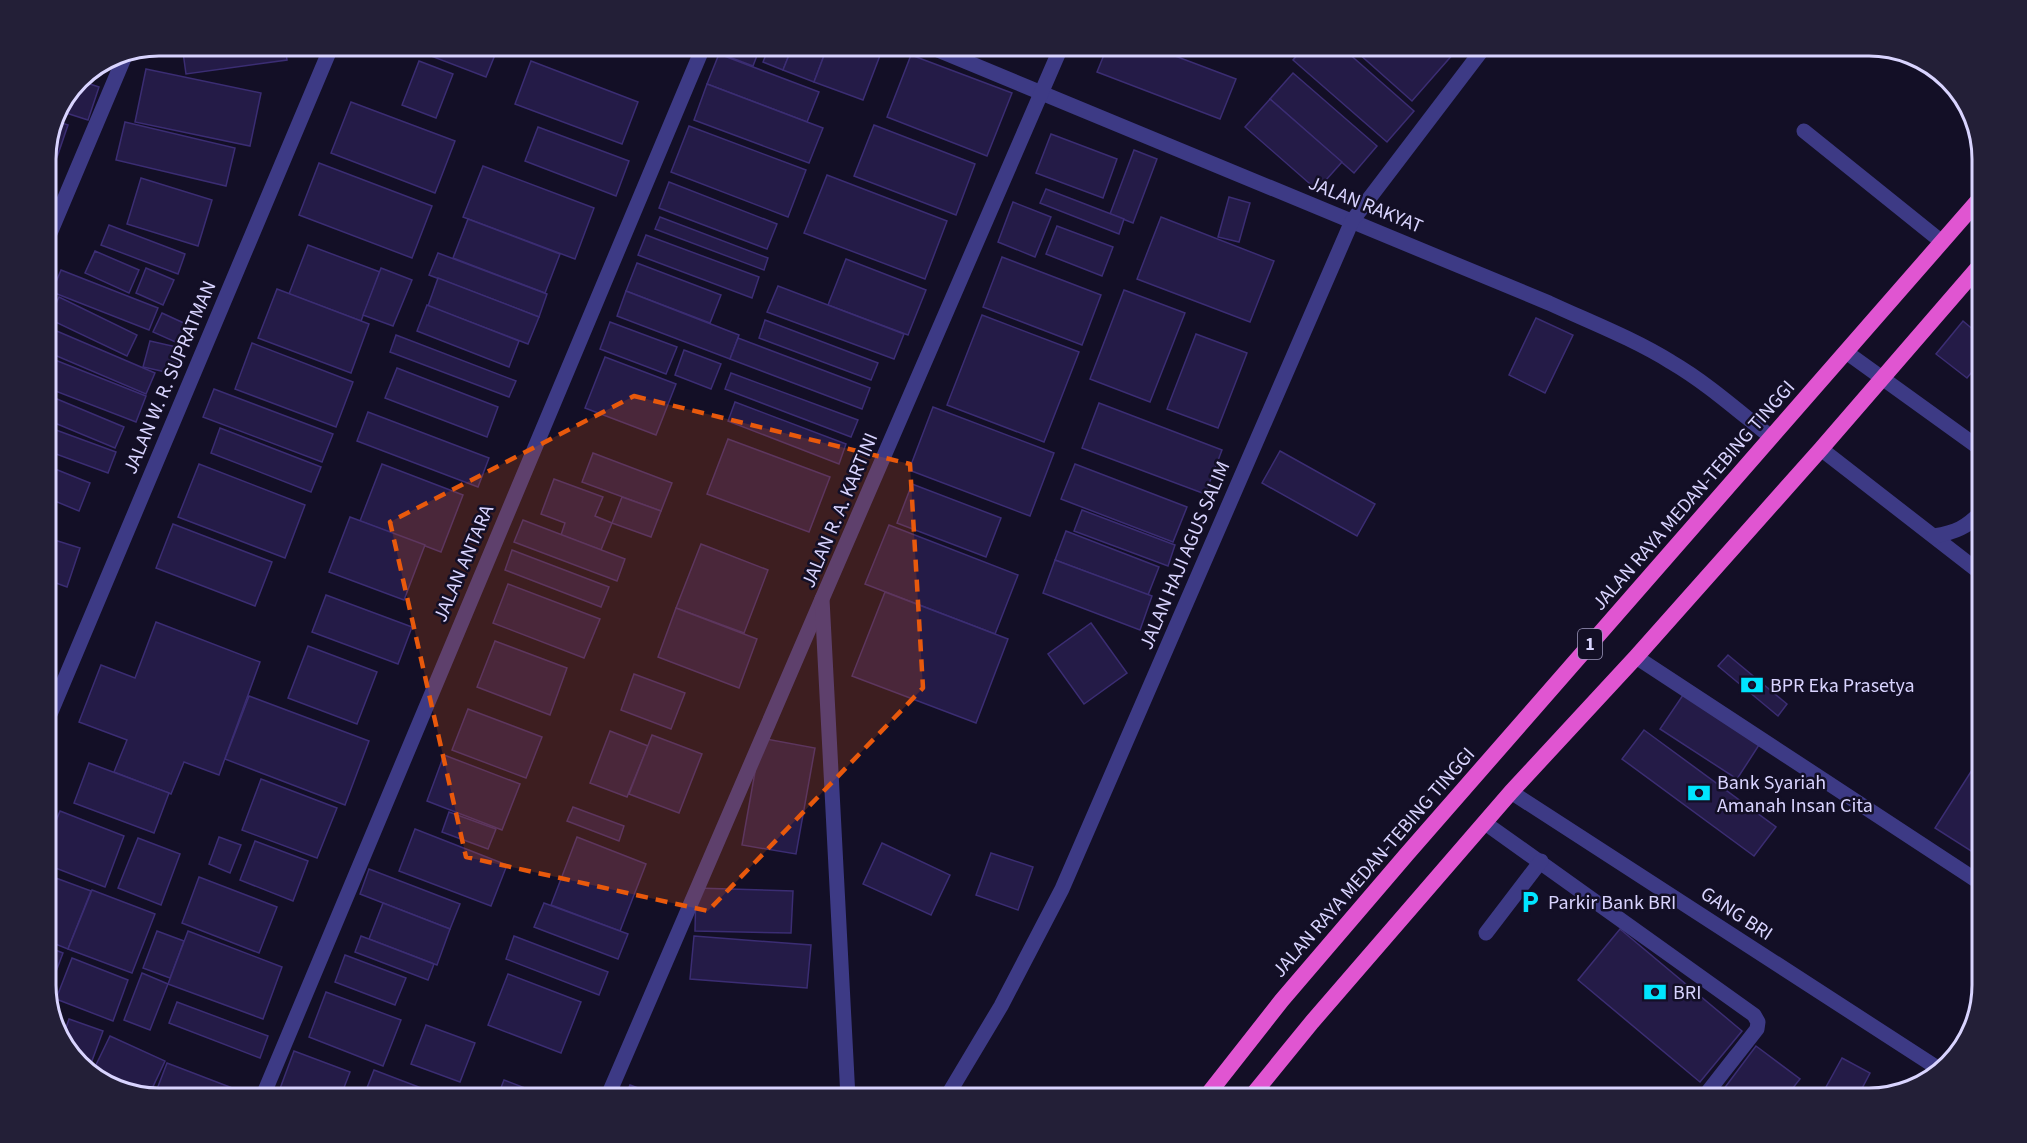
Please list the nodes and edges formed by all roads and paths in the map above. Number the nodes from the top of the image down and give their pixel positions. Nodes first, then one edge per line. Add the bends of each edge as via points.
1 (327, 56) edge
2 (699, 56) edge
3 (953, 56) edge
4 (1057, 56) edge
5 (1478, 56) edge
6 (122, 63) edge
7 (1042, 93) junction
8 (1804, 131) dead end
9 (1971, 209) edge
10 (56, 219) edge
11 (1352, 221) junction
12 (1942, 242) junction
13 (1971, 275) edge
14 (1846, 352) junction
15 (1882, 378) junction
16 (1771, 437) junction
17 (1971, 442) edge
18 (1821, 449) junction
19 (1971, 522) edge
20 (1934, 536) junction
21 (1971, 566) edge
22 (822, 599) junction
23 (1636, 657) junction
24 (56, 700) edge
25 (1511, 792) junction
26 (1485, 823) junction
27 (1541, 861) junction
28 (1972, 877) edge
29 (1486, 933) dead end
30 (1932, 1065) edge
31 (266, 1088) edge
32 (611, 1088) edge
33 (847, 1088) edge
34 (952, 1088) edge
35 (1213, 1088) edge
36 (1259, 1088) edge
37 (1711, 1088) edge

1 - 24 street, JALAN W. R. SUPRATMAN
2 - 31 street, JALAN ANTARA
3 - 7 street, JALAN RAKYAT
4 - 7 street, JALAN R. A. KARTINI
5 - 11 street, JALAN HAJI AGUS SALIM
6 - 10 street
7 - 11 street, JALAN RAKYAT
7 - 22 street, JALAN R. A. KARTINI
8 - 12 street
9 - 12 highway, JALAN RAYA MEDAN-TEBING TINGGI / 1
11 - 16 street, JALAN RAKYAT via 1625,338 1705,384
11 - 34 street, JALAN HAJI AGUS SALIM via 1062,889 1001,1006
12 - 14 highway, JALAN RAYA MEDAN-TEBING TINGGI / 1
13 - 15 highway, 1
14 - 15 street
14 - 16 highway, JALAN RAYA MEDAN-TEBING TINGGI / 1
15 - 17 street
15 - 18 highway, 1
16 - 35 highway, JALAN RAYA MEDAN-TEBING TINGGI / 1 via 1376,890
18 - 20 street
18 - 23 highway, 1
19 - 20 street via 1955,532
20 - 21 street
22 - 32 street
22 - 33 street, JALAN R. A. KARTINI
23 - 25 highway, 1
23 - 28 street
25 - 26 highway, 1
25 - 30 street, GANG BRI
26 - 27 street
26 - 36 highway, 1 via 1311,1022
27 - 29 street
27 - 37 street via 1754,1015 1757,1029

